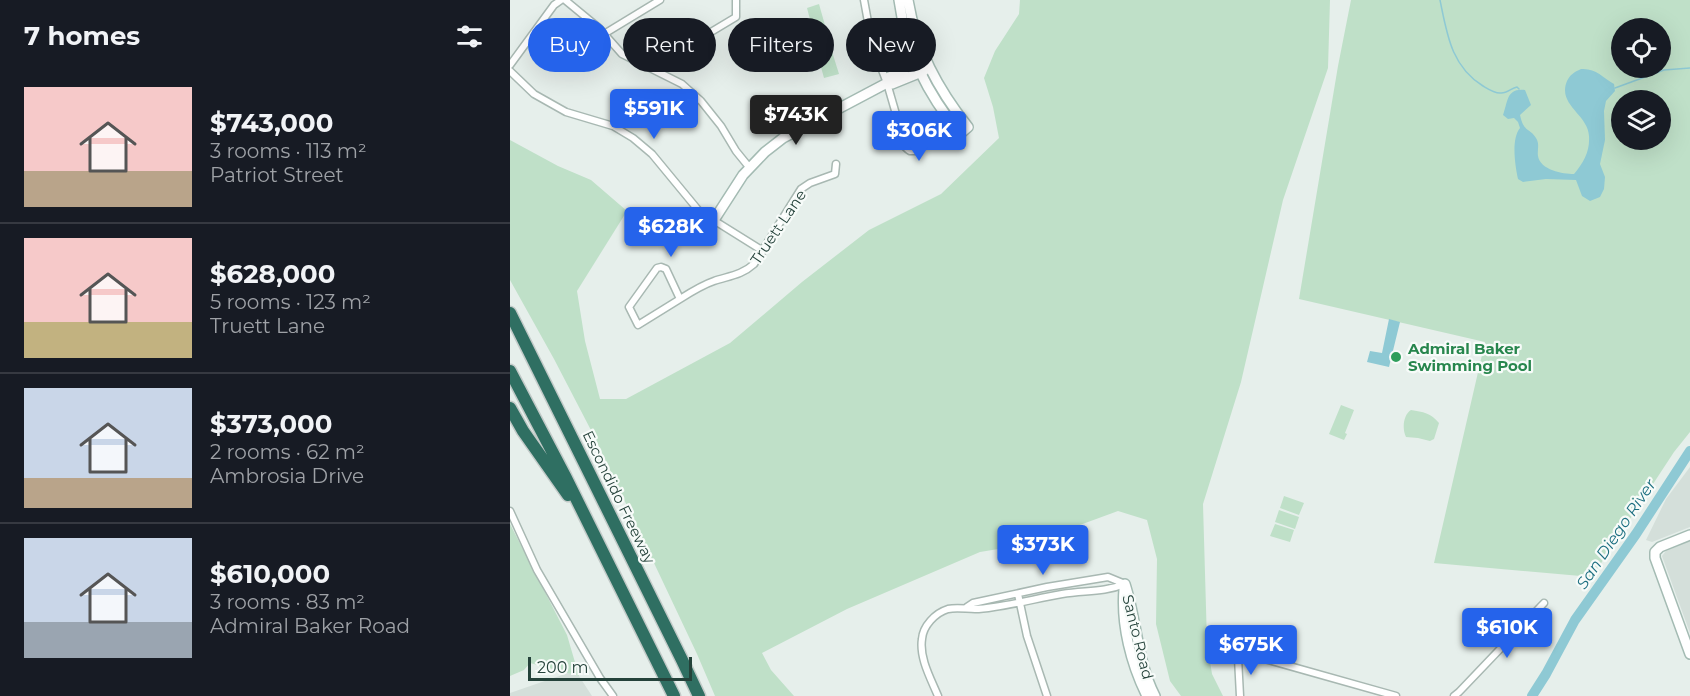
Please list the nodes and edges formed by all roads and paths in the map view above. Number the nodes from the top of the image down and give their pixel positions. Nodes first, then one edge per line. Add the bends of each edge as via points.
1 (563, 0) edge
2 (660, 0) edge
3 (736, 0) edge
4 (864, 0) edge
5 (899, 0) edge
6 (908, 0) edge
7 (588, 18) edge
8 (902, 18) edge
9 (911, 18) edge
10 (716, 29) edge
11 (611, 30) edge
12 (611, 42) edge
13 (623, 54) edge
14 (510, 64) edge
15 (510, 71) edge
16 (659, 72) edge
17 (901, 72) edge
18 (932, 72) edge
19 (920, 73) joint
20 (887, 83) junction
21 (898, 121) junction
22 (836, 164) dead end
23 (749, 167) junction
24 (714, 220) junction
25 (763, 251) junction
26 (680, 299) junction
27 (510, 313) edge
28 (510, 371) edge
29 (510, 408) edge
30 (510, 511) edge
31 (591, 528) junction
32 (1690, 535) edge
33 (1125, 584) junction
34 (1018, 594) junction
35 (1019, 603) junction
36 (1545, 603) dead end
37 (968, 607) junction
38 (1690, 654) edge
39 (613, 696) edge
40 (674, 696) edge
41 (699, 696) edge
42 (938, 696) edge
43 (1047, 696) edge
44 (1147, 696) edge
45 (1155, 696) edge
46 (1240, 696) edge
47 (1396, 696) edge
48 (1454, 696) edge

1 - 7 street
1 - 14 street via 554,5
2 - 11 street
3 - 10 street via 735,17
4 - 20 street via 872,44
5 - 8 street
6 - 9 street
12 - 13 street
15 - 24 street via 534,94 566,112 613,126 633,138 652,154 699,211
16 - 23 street via 682,84 701,101
17 - 20 street via 889,77
18 - 19 street via 968,127 960,134
19 - 20 street
20 - 21 street
20 - 23 street via 783,138
21 - 21 street via 896,132 907,149 915,151 917,142 904,123
22 - 25 street, Truett Lane via 835,174 801,189
23 - 24 street
24 - 25 street
25 - 26 street, Truett Lane via 746,271 695,289
26 - 26 street, Truett Lane via 666,269 661,267 629,307 638,325
27 - 41 highway, Escondido Freeway
28 - 31 highway
29 - 31 highway
30 - 39 street via 537,570
31 - 40 highway
32 - 38 street via 1655,552
33 - 34 street via 1102,578
33 - 35 street via 1110,590
33 - 44 street, Santo Road via 1123,601 1131,652
33 - 45 street, Santo Road via 1147,681
34 - 35 street
34 - 37 street
35 - 37 street
35 - 43 street
36 - 48 street
37 - 42 street via 939,614 922,637 923,657
46 - 47 street via 1238,658 1254,656

